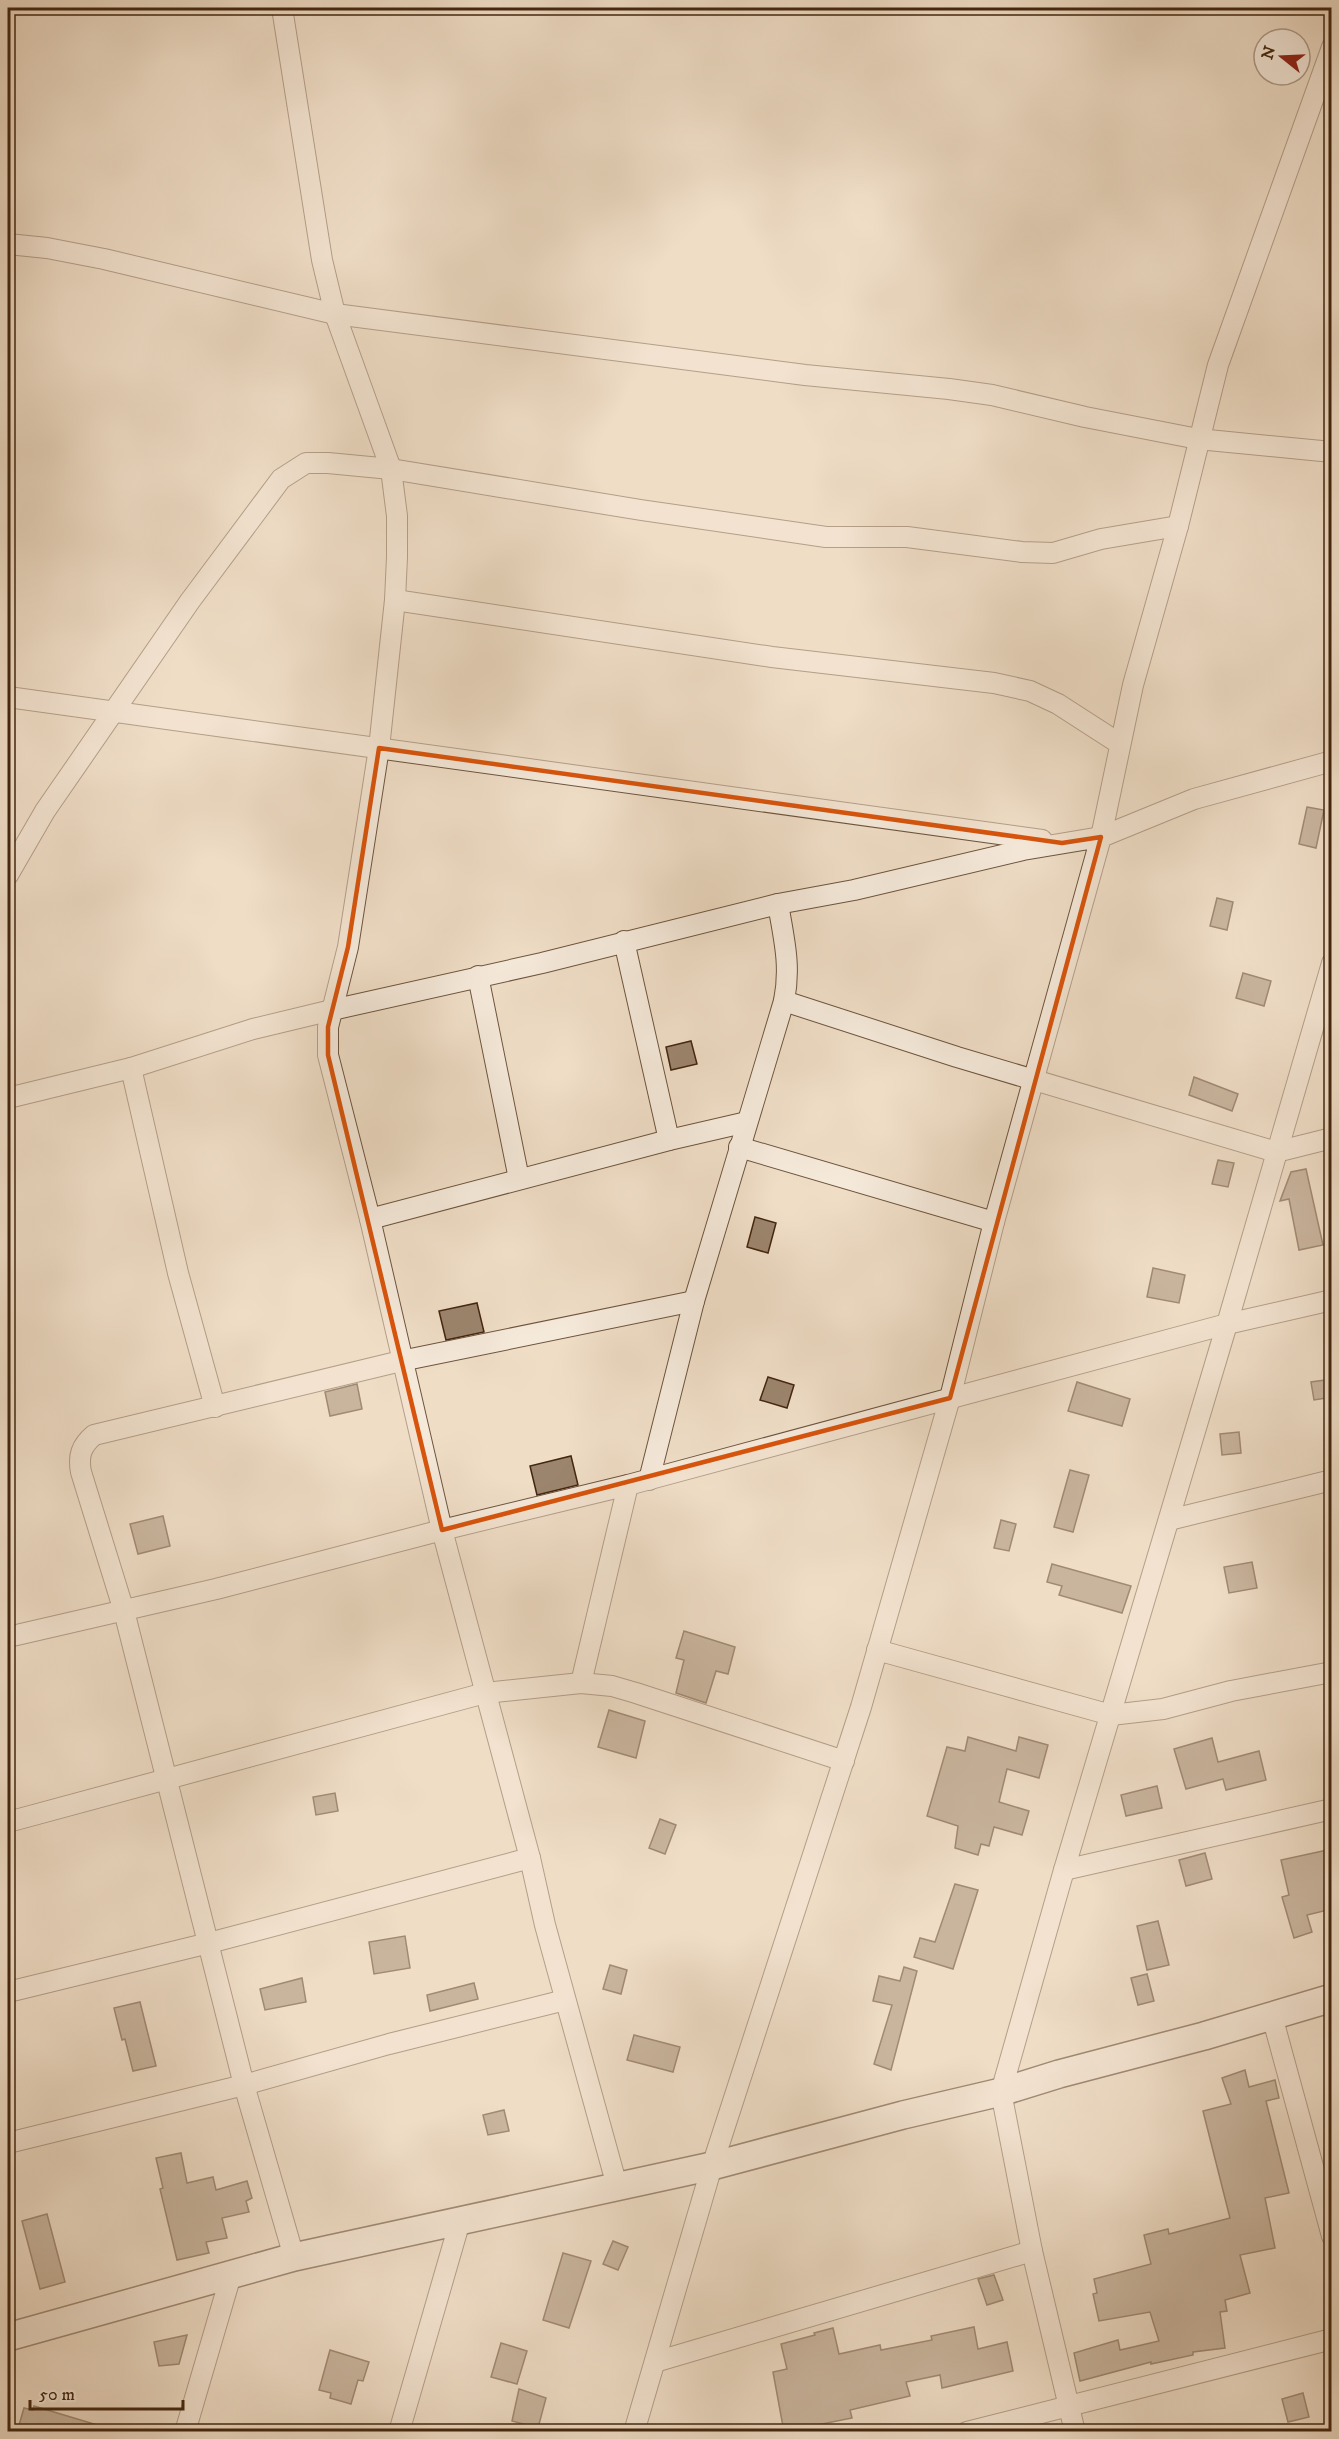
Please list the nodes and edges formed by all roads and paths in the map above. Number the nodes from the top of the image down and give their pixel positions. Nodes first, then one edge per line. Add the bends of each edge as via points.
1 (282, 8) edge
2 (1332, 47) edge
3 (8, 244) edge
4 (335, 314) junction
5 (1198, 439) junction
6 (1332, 452) edge
7 (391, 469) junction
8 (1178, 526) junction
9 (394, 600) junction
10 (8, 697) edge
11 (113, 711) junction
12 (1120, 744) junction
13 (379, 748) junction
14 (1332, 761) edge
15 (1101, 837) junction
16 (1062, 843) junction
17 (8, 875) edge
18 (778, 904) junction
19 (624, 942) junction
20 (1329, 974) edge
21 (478, 976) junction
22 (784, 1001) junction
23 (332, 1010) junction
24 (131, 1068) junction
25 (1035, 1080) junction
26 (8, 1098) edge
27 (747, 1122) junction
28 (1332, 1138) edge
29 (669, 1140) junction
30 (739, 1147) junction
31 (1276, 1152) junction
32 (519, 1179) junction
33 (369, 1219) junction
34 (994, 1222) junction
35 (1332, 1300) edge
36 (694, 1301) junction
37 (1227, 1324) junction
38 (401, 1361) junction
39 (950, 1398) junction
40 (215, 1407) junction
41 (649, 1480) junction
42 (1332, 1480) edge
43 (628, 1485) junction
44 (1169, 1520) junction
45 (442, 1530) junction
46 (124, 1611) junction
47 (8, 1637) edge
48 (877, 1650) junction
49 (1332, 1671) edge
50 (581, 1683) junction
51 (485, 1693) junction
52 (1111, 1715) junction
53 (844, 1761) junction
54 (167, 1778) junction
55 (1332, 1809) edge
56 (8, 1822) edge
57 (531, 1858) junction
58 (1064, 1870) junction
59 (209, 1943) junction
60 (9, 1988) edge
61 (1332, 1998) edge
62 (565, 2000) junction
63 (1272, 2016) junction
64 (244, 2085) junction
65 (1001, 2092) junction
66 (8, 2143) edge
67 (712, 2166) junction
68 (617, 2186) junction
69 (460, 2221) junction
70 (1332, 2236) edge
71 (1032, 2251) junction
72 (294, 2257) junction
73 (231, 2275) junction
74 (8, 2337) edge
75 (1332, 2339) edge
76 (655, 2362) junction
77 (1068, 2405) junction
78 (185, 2432) edge
79 (399, 2432) edge
80 (634, 2432) edge
81 (967, 2432) edge
82 (1075, 2432) edge

1 - 4 street via 319,244
2 - 5 street via 1238,304
3 - 4 street via 104,260
4 - 5 street via 805,375 970,392
4 - 7 street
5 - 6 street
5 - 8 street
7 - 8 street via 748,527 826,537 907,537 1022,552 1053,553 1101,539
7 - 9 street via 398,557
7 - 11 street via 306,463 281,479
8 - 12 street
9 - 12 street via 772,657 994,683 1030,691 1058,704
9 - 13 street
10 - 11 street
11 - 13 street
11 - 17 street via 45,811
12 - 15 street
13 - 16 street
13 - 23 street via 348,947
14 - 15 street via 1194,799
15 - 16 street
15 - 25 street
16 - 18 street
18 - 19 street
18 - 22 street via 789,978
19 - 21 street
19 - 29 street
20 - 31 street
21 - 23 street
21 - 32 street
22 - 25 street
22 - 27 street
23 - 24 street via 253,1029
23 - 33 street via 327,1055
24 - 26 street
24 - 40 street via 178,1274
25 - 31 street
25 - 34 street
27 - 29 street
27 - 30 street
28 - 31 street
29 - 32 street
30 - 34 street
30 - 36 street
31 - 37 street
32 - 33 street
33 - 38 street
34 - 39 street
35 - 37 street
36 - 38 street
36 - 41 street
37 - 39 street
37 - 44 street
38 - 40 street
38 - 45 street
39 - 41 street
39 - 48 street
40 - 46 street via 94,1435 81,1451 81,1472
41 - 43 street
42 - 44 street
43 - 45 street
43 - 50 street
44 - 52 street
45 - 46 street
45 - 51 street
46 - 47 street
46 - 54 street
48 - 52 street
48 - 53 street
49 - 52 street via 1163,1709
50 - 51 street
50 - 53 street via 636,1693
51 - 54 street
51 - 57 street
52 - 58 street
53 - 67 street
54 - 56 street
54 - 59 street
55 - 58 street
57 - 59 street
57 - 62 street
58 - 65 street
59 - 60 street
59 - 64 street
61 - 63 street
62 - 64 street
62 - 68 street
63 - 65 street
63 - 70 street
64 - 66 street
64 - 72 street
65 - 67 street
65 - 71 street
67 - 68 street
67 - 76 street
68 - 69 street
69 - 72 street
69 - 79 street
71 - 76 street
71 - 77 street
72 - 73 street
73 - 74 street
73 - 78 street
75 - 77 street
76 - 80 street
77 - 81 street
77 - 82 street

